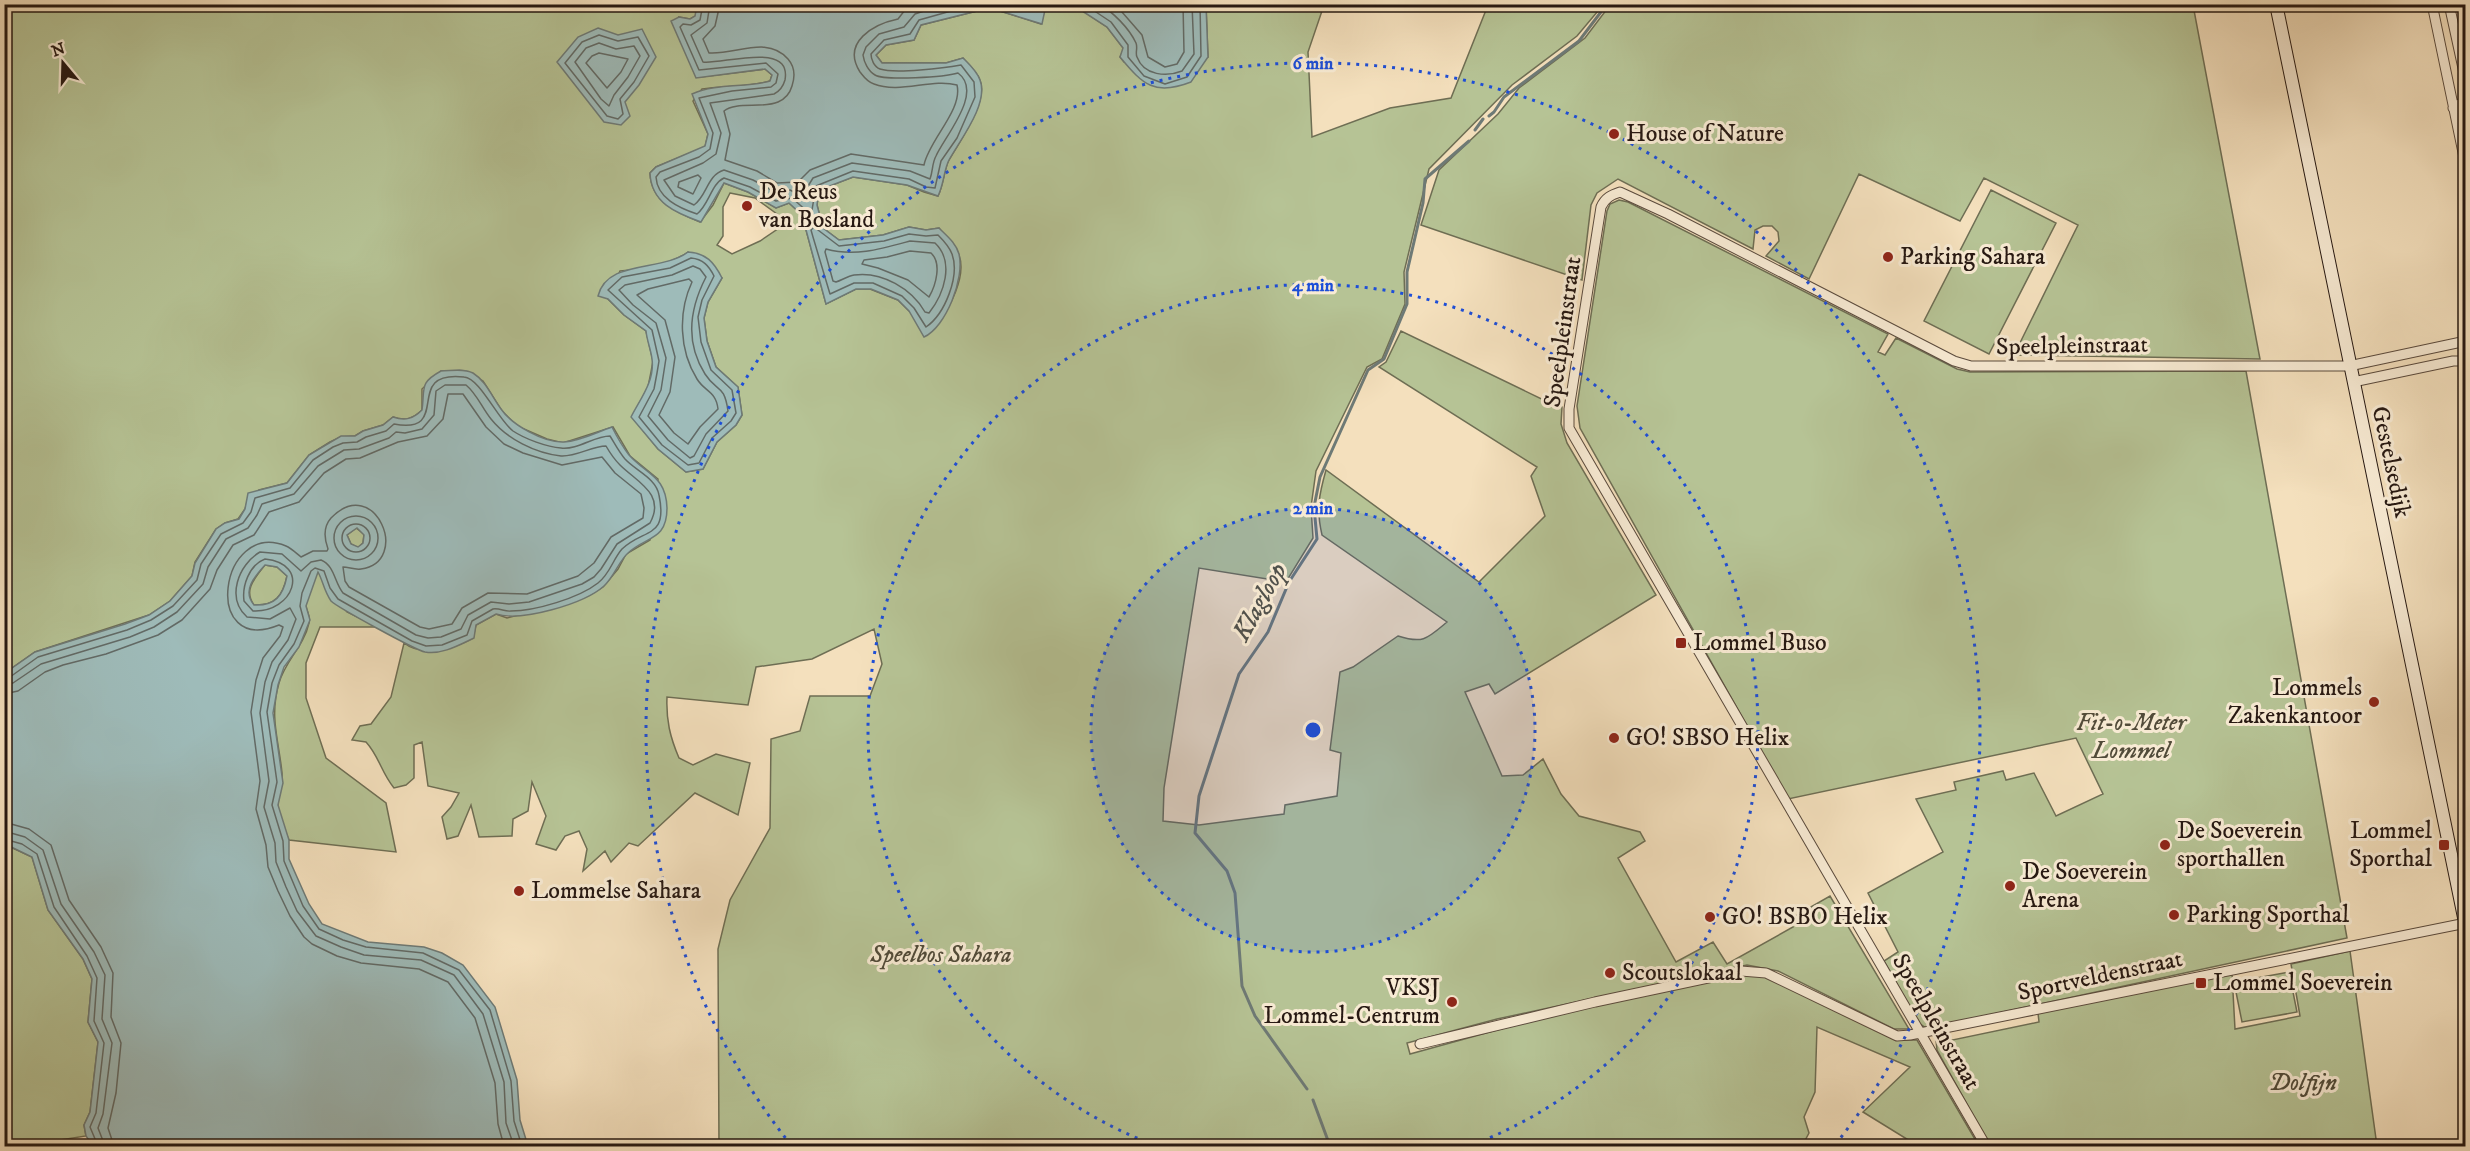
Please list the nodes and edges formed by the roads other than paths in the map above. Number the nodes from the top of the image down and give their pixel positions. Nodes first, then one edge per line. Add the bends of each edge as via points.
1 (2276, 4) edge
2 (2432, 4) edge
3 (2449, 4) edge
4 (2466, 82) edge
5 (2466, 100) edge
6 (2453, 108) junction
7 (2466, 111) edge
8 (2466, 167) edge
9 (2461, 343) edge
10 (2462, 361) edge
11 (2349, 366) junction
12 (2353, 381) junction
13 (2465, 924) edge
14 (1921, 1033) junction
15 (1420, 1044) dead end
16 (1986, 1146) edge

1 - 11 main road, Gestelsedijk
2 - 6 street
3 - 4 street
5 - 6 street
6 - 7 street
6 - 8 street
9 - 10 street
9 - 11 street, Speelpleinstraat
10 - 12 street
11 - 12 main road, Gestelsedijk
11 - 14 street, Speelpleinstraat via 1971,366 1954,361 1620,192 1610,195 1601,207 1569,428
12 - 13 main road, Gestelsedijk
13 - 14 street, Sportveldenstraat
14 - 15 street, Sportveldenstraat via 1897,1036 1766,973 1741,971
14 - 16 street, Speelpleinstraat

